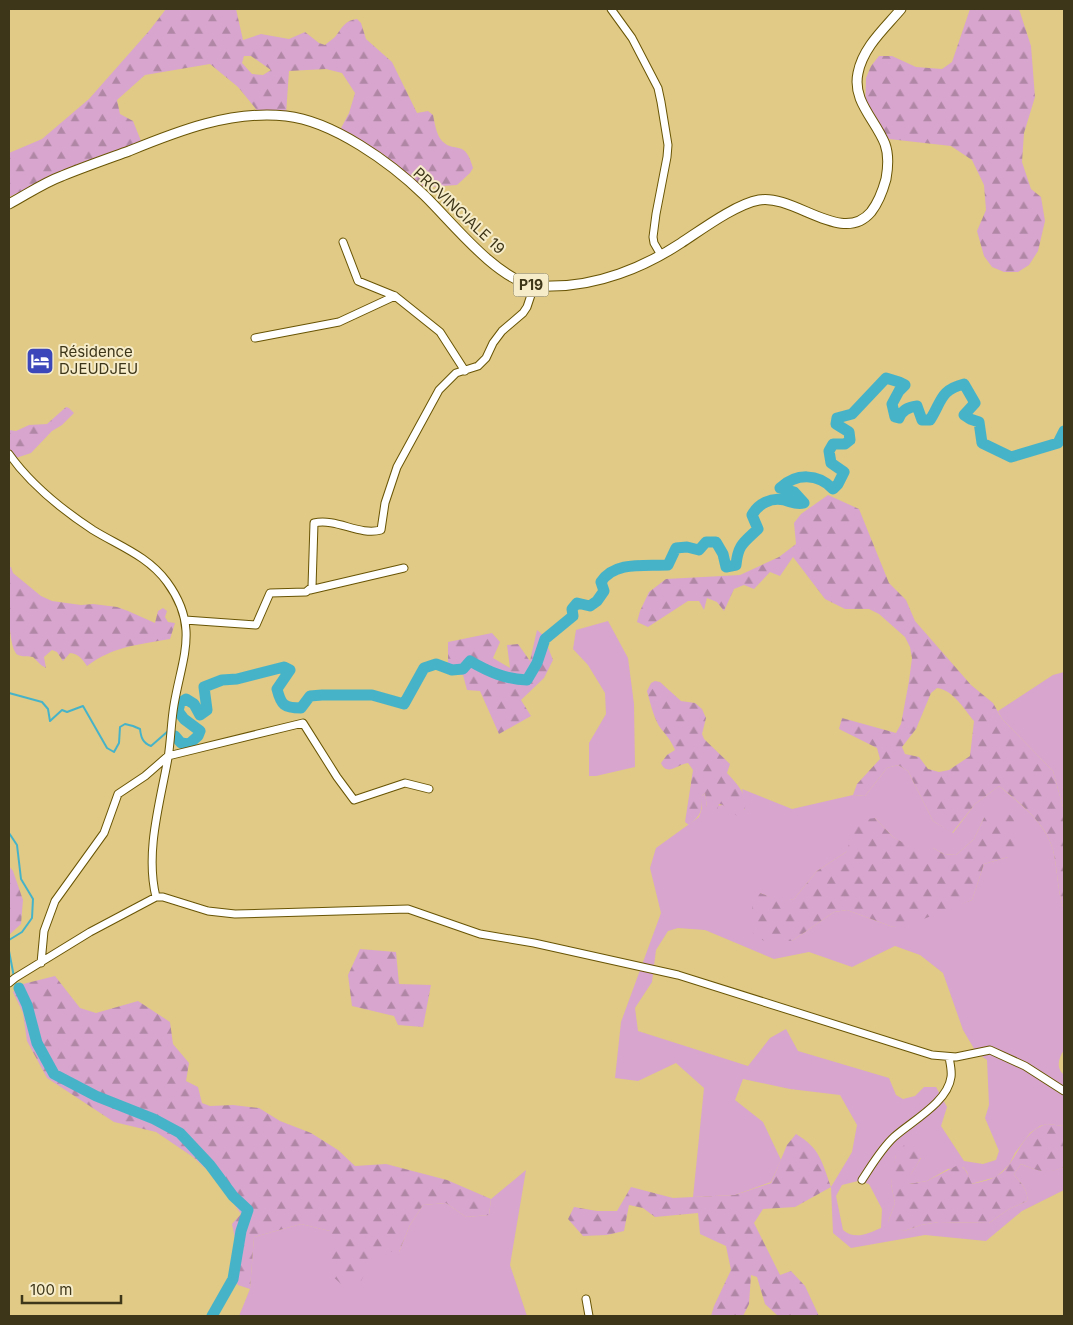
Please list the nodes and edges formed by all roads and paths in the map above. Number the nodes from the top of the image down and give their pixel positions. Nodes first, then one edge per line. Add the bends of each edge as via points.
1 (611, 9) edge
2 (901, 9) edge
3 (9, 204) edge
4 (343, 242) dead end
5 (661, 255) junction
6 (534, 286) junction
7 (395, 296) junction
8 (255, 338) dead end
9 (465, 371) junction
10 (9, 454) edge
11 (404, 568) dead end
12 (310, 590) junction
13 (184, 620) junction
14 (168, 756) junction
15 (429, 789) dead end
16 (156, 897) junction
17 (41, 963) junction
18 (9, 983) edge
19 (949, 1057) junction
20 (1064, 1091) edge
21 (862, 1180) dead end
22 (586, 1299) dead end
23 (589, 1316) edge

1 - 5 street via 632,38 658,88 661,102 668,145 653,236
2 - 5 main road, PROVINCIALE 19 / P19 via 871,44 858,70 858,94 888,156 884,187 871,212 854,223 835,223 780,201 762,199 711,223
3 - 6 main road, PROVINCIALE 19 / P19 via 59,177 185,130 236,118 286,116 353,140 423,194 505,274
4 - 7 street via 358,281
5 - 6 main road, PROVINCIALE 19 / P19 via 610,278 564,286
6 - 9 street via 523,313 502,331 478,366
7 - 8 street via 339,322
7 - 9 street via 440,332
9 - 12 street via 456,373 439,390 397,467 385,503 381,530 366,531 332,522 314,523
10 - 13 street via 59,507 156,568 168,583
11 - 12 street
12 - 13 street via 270,593 256,625
13 - 14 street via 186,650
14 - 15 street via 303,723 354,800 405,783
14 - 16 street via 154,839 152,868
14 - 17 street via 118,794 104,833 55,900 44,931
16 - 17 street
16 - 19 street via 208,911 235,914 408,909 480,934 678,975 932,1055
17 - 18 street
19 - 20 street via 990,1050 1025,1066
19 - 21 street via 951,1076 947,1089 939,1100 894,1137
22 - 23 street

